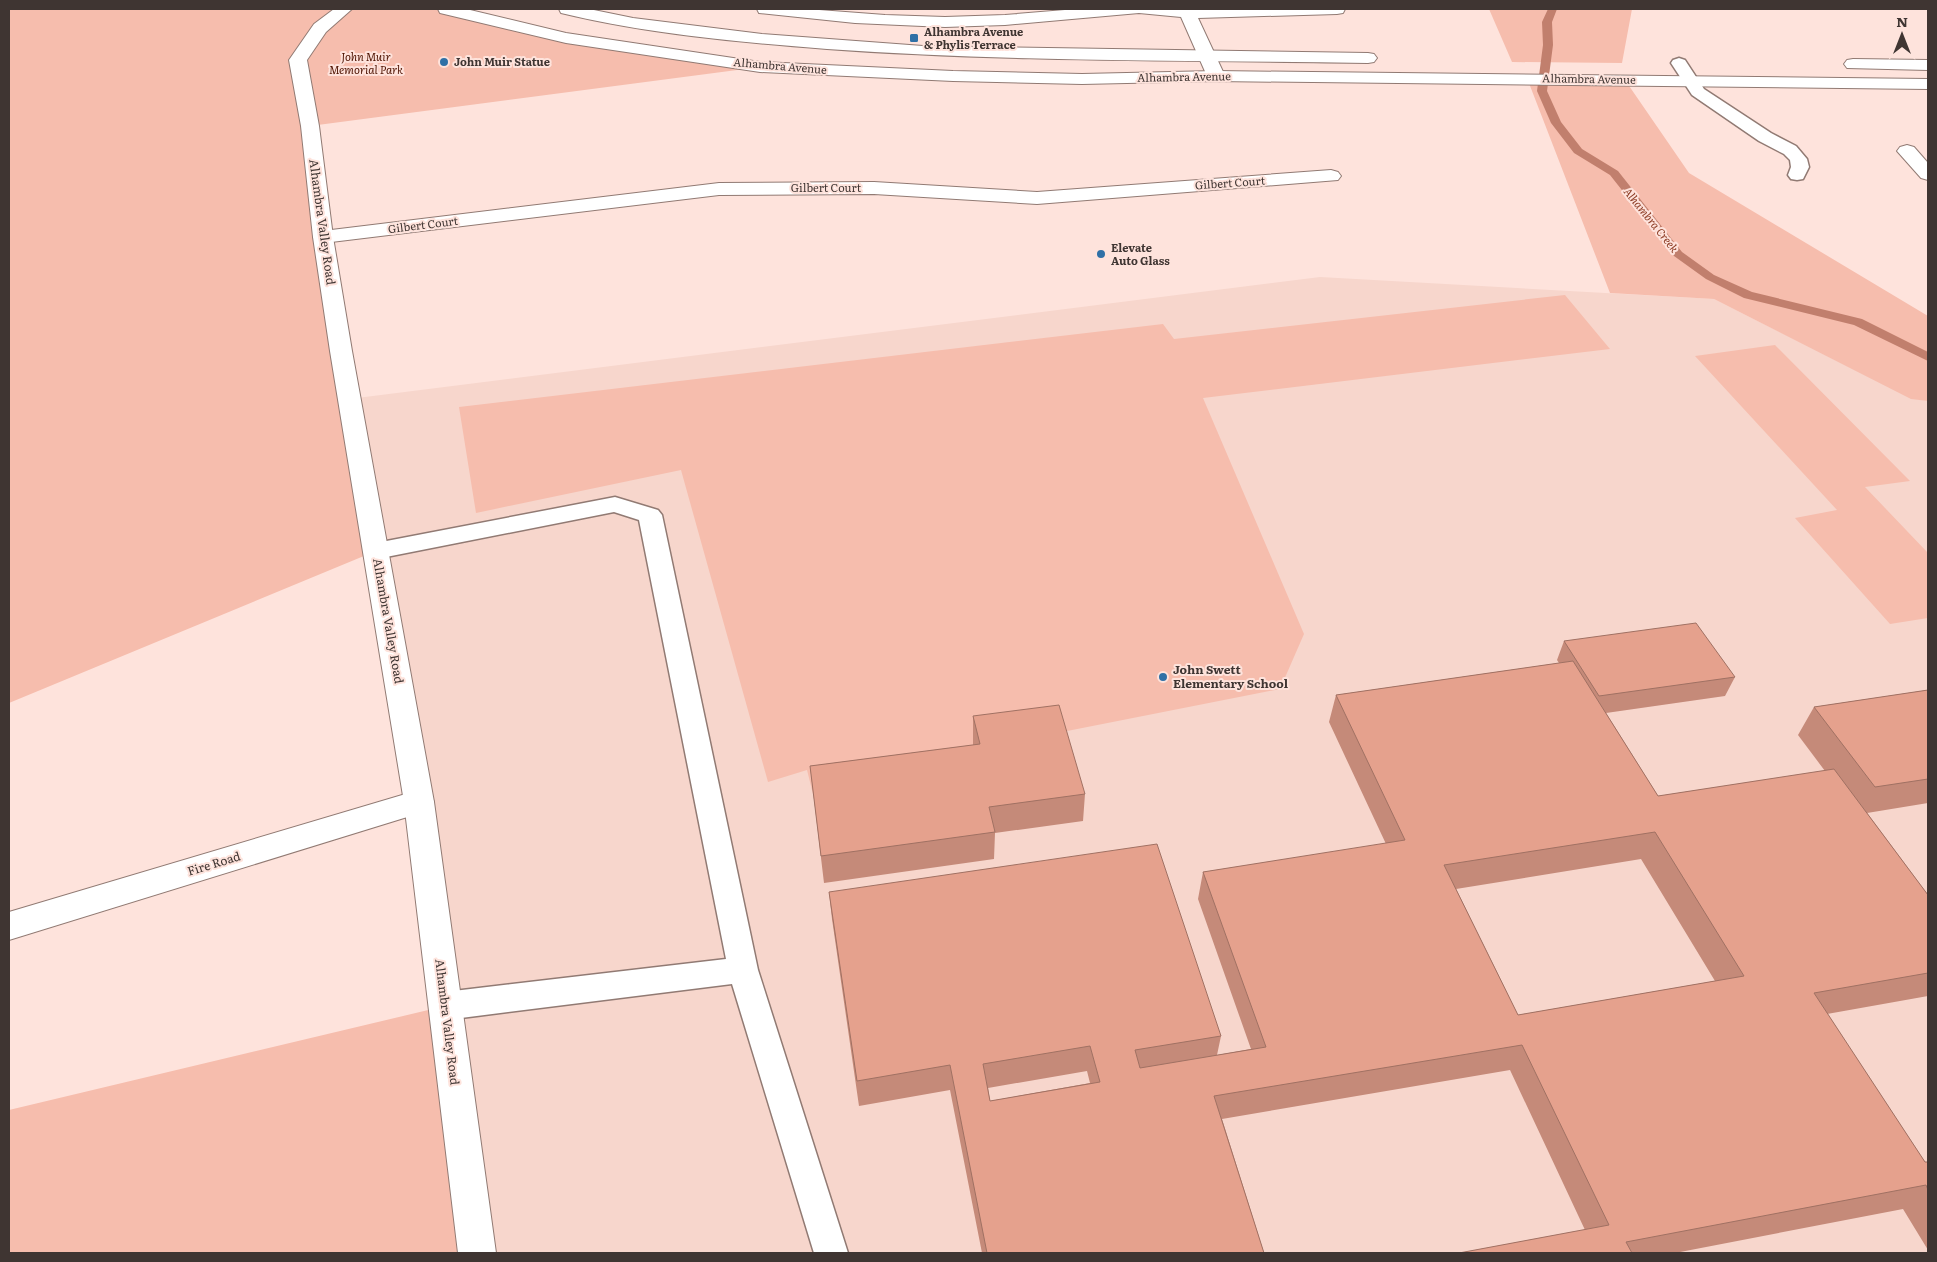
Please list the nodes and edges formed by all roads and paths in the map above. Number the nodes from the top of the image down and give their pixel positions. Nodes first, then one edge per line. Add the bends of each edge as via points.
1 (344, 9) edge
2 (446, 9) edge
3 (567, 9) edge
4 (765, 9) edge
5 (1134, 9) edge
6 (1144, 9) edge
7 (1337, 9) edge
8 (1187, 13) junction
9 (1206, 54) junction
10 (1383, 59) dead end
11 (1472, 61) dead end
12 (1679, 63) junction
13 (1698, 64) dead end
14 (1838, 64) dead end
15 (1928, 65) edge
16 (1624, 72) junction
17 (1216, 76) junction
18 (1690, 81) junction
19 (1928, 84) edge
20 (1907, 151) dead end
21 (1928, 174) edge
22 (1797, 175) dead end
23 (1331, 176) dead end
24 (323, 238) junction
25 (376, 552) junction
26 (419, 802) junction
27 (9, 926) edge
28 (742, 970) junction
29 (445, 1006) junction
30 (477, 1253) edge
31 (831, 1253) edge

1 - 24 main road, Alhambra Valley Road via 320,28 298,60 310,126
2 - 17 main road, Alhambra Avenue via 566,38 760,67 1082,79
3 - 9 main road, Alhambra Avenue via 633,23 762,39 899,49
4 - 5 main road via 827,17 918,21 1004,20
6 - 8 main road
7 - 8 main road
8 - 9 main road
9 - 10 main road, Alhambra Avenue
9 - 17 main road
11 - 16 main road, Alhambra Avenue
12 - 13 main road, Alhambra Avenue
12 - 16 main road, Alhambra Avenue
12 - 18 lane
14 - 15 main road
16 - 17 main road, Alhambra Avenue via 1527,78
16 - 18 main road, Alhambra Avenue
18 - 19 main road, Alhambra Avenue
18 - 22 lane via 1698,92 1790,150 1798,159
20 - 21 main road
23 - 24 main road, Gilbert Court via 1037,198 874,188 719,189
24 - 25 main road, Alhambra Valley Road
25 - 26 main road, Alhambra Valley Road
25 - 28 lane via 615,504 650,515
26 - 27 main road, Fire Road
26 - 29 main road, Alhambra Valley Road
28 - 29 lane
28 - 31 lane
29 - 30 main road, Alhambra Valley Road

